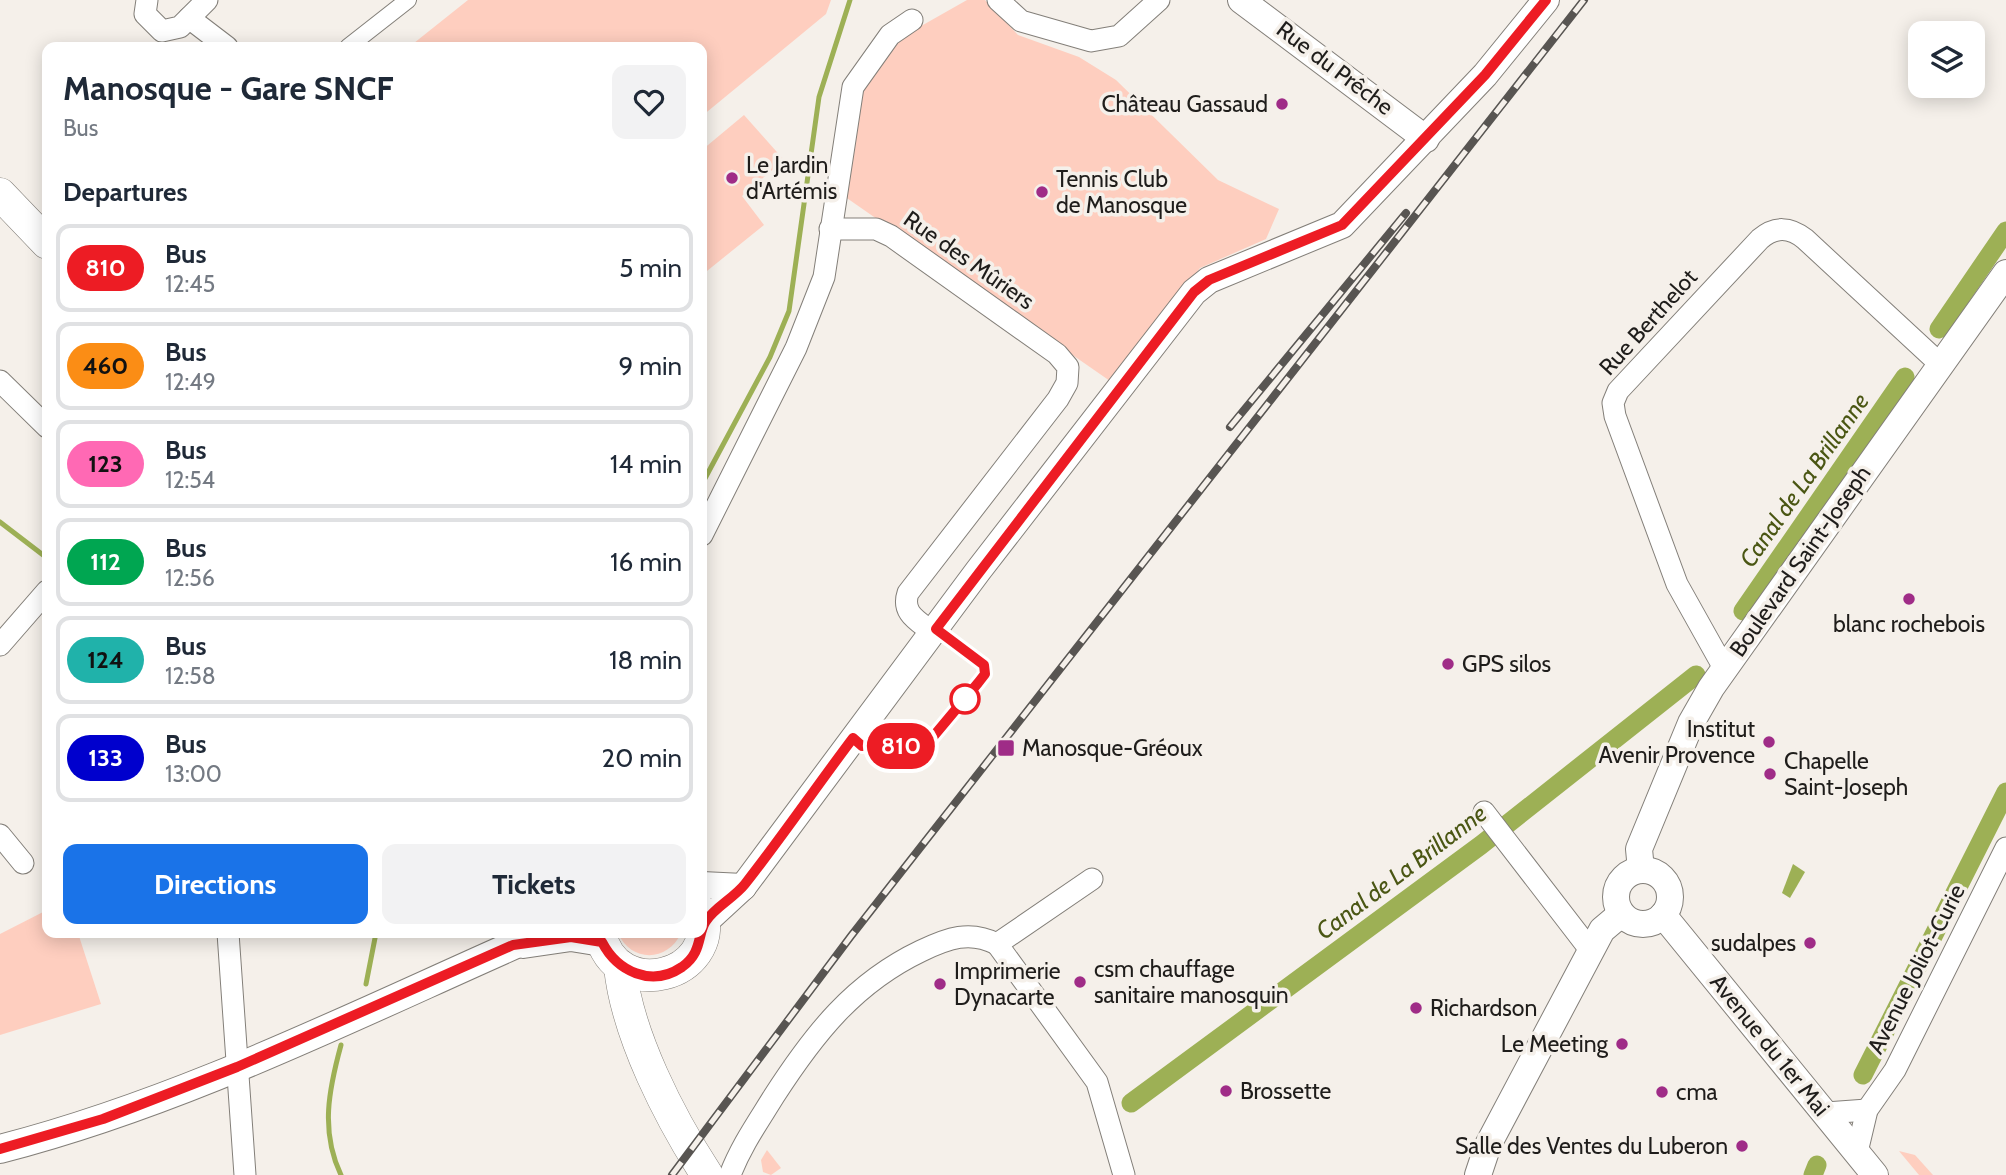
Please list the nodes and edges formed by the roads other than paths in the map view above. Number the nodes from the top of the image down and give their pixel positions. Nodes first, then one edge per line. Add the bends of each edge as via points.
1 (147, 0) edge
2 (207, 0) edge
3 (408, 0) edge
4 (998, 0) edge
5 (1159, 0) edge
6 (1241, 0) edge
7 (1546, 0) edge
8 (189, 18) junction
9 (912, 20) dead end
10 (220, 42) edge
11 (354, 42) edge
12 (1426, 139) junction
13 (0, 194) edge
14 (830, 229) junction
15 (42, 238) edge
16 (2006, 273) edge
17 (1940, 364) junction
18 (0, 382) edge
19 (42, 421) edge
20 (707, 525) edge
21 (42, 602) edge
22 (933, 633) junction
23 (0, 645) edge
24 (1724, 668) junction
25 (1493, 823) dead end
26 (0, 835) edge
27 (2006, 848) edge
28 (23, 863) dead end
29 (1641, 870) junction
30 (1092, 879) dead end
31 (707, 885) edge
32 (743, 887) junction
33 (707, 914) edge
34 (1621, 915) junction
35 (1663, 915) junction
36 (228, 938) edge
37 (529, 938) edge
38 (564, 938) edge
39 (602, 938) edge
40 (698, 938) edge
41 (997, 944) junction
42 (513, 945) junction
43 (1591, 951) junction
44 (620, 967) junction
45 (664, 975) junction
46 (645, 1050) junction
47 (237, 1067) junction
48 (150, 1101) junction
49 (1867, 1110) junction
50 (1826, 1113) junction
51 (0, 1139) edge
52 (0, 1149) edge
53 (740, 1150) junction
54 (1857, 1152) junction
55 (702, 1167) edge
56 (245, 1175) edge
57 (730, 1175) edge
58 (1124, 1175) edge
59 (1478, 1175) edge
60 (1875, 1175) edge

1 - 8 street via 145,14 162,31 180,27
2 - 8 street
3 - 11 street
4 - 5 street via 1021,21 1091,41 1119,36
6 - 12 street, Rue du Prêche
7 - 12 street
8 - 10 street
9 - 14 street via 890,35 853,87
12 - 22 street via 1342,225 1209,280 1194,292
13 - 15 main road
14 - 20 street via 824,277 796,348
14 - 22 street, Rue des Mûriers via 876,229 891,236 1057,354 1068,367 1067,383 1058,399 908,593 906,606 911,615
16 - 17 street, Boulevard Saint-Joseph
17 - 24 street, Boulevard Saint-Joseph
17 - 24 street, Rue Berthelot via 1805,239 1780,229 1760,239 1618,391 1615,416 1677,584
18 - 19 street
21 - 23 street
22 - 32 street
24 - 29 street, Boulevard Saint-Joseph via 1701,704 1667,780 1639,849
25 - 43 street
26 - 28 street
27 - 49 street, Avenue Joliot-Curie via 1895,1070
29 - 34 street via 1627,875 1618,886 1615,901
29 - 35 street via 1657,874 1667,886 1670,901
30 - 41 street
31 - 32 street
32 - 33 street
34 - 35 street via 1642,925
34 - 43 street via 1605,926
35 - 50 street, Avenue du 1er Mai
36 - 47 street
37 - 42 main road
38 - 42 main road
39 - 44 main road
40 - 45 main road via 695,953 682,967
41 - 53 street via 975,936 946,940 905,958 856,991 804,1049
41 - 58 street via 1097,1082
42 - 47 main road
43 - 59 street via 1488,1145
44 - 45 main road
44 - 46 main road via 626,1005
45 - 46 main road via 649,1004
46 - 55 main road via 667,1106
47 - 48 main road
47 - 56 street
48 - 51 main road
48 - 52 main road
49 - 50 street
49 - 54 street, Avenue Joliot-Curie
50 - 54 street, Avenue du 1er Mai
53 - 55 street
53 - 57 street
54 - 60 street, Avenue du 1er Mai

